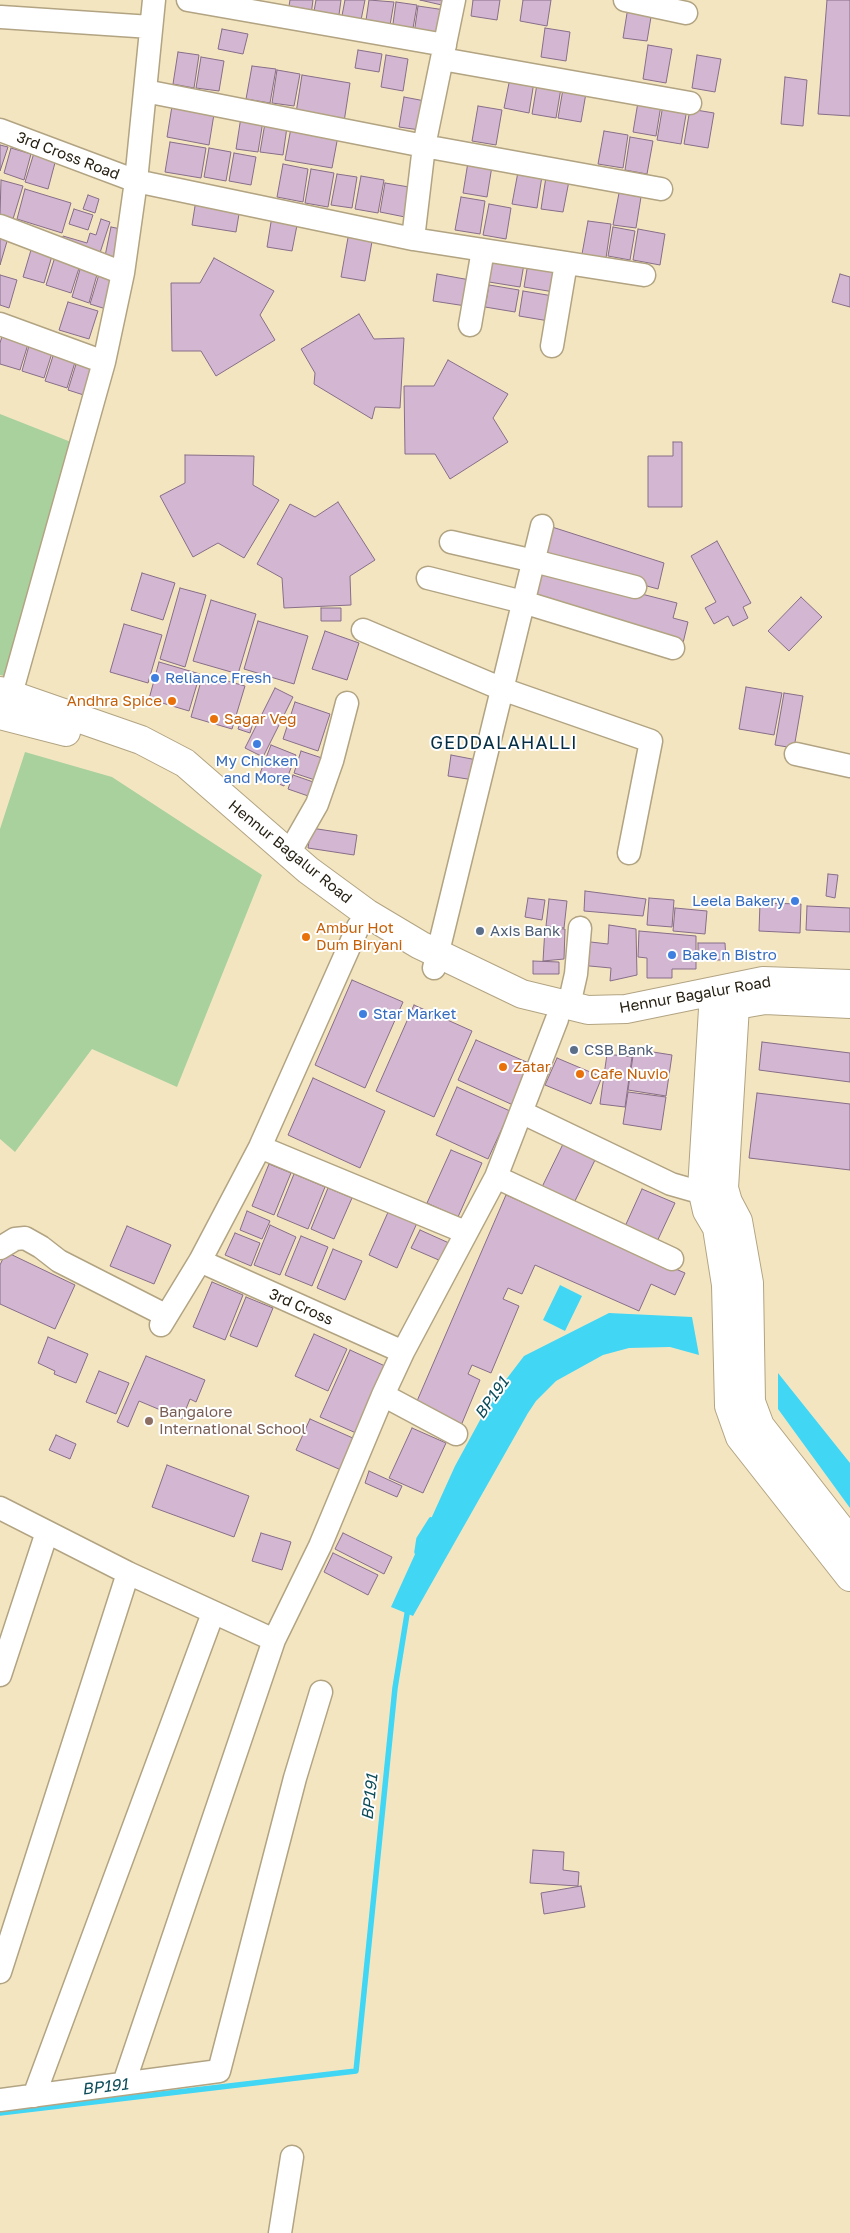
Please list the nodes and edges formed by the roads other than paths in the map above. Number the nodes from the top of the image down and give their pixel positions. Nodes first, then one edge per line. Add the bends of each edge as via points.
1 (154, 0) edge
2 (188, 0) edge
3 (454, 0) edge
4 (625, 0) edge
5 (686, 13) dead end
6 (1, 17) edge
7 (151, 27) junction
8 (444, 52) junction
9 (145, 91) junction
10 (690, 103) dead end
11 (0, 130) edge
12 (424, 146) junction
13 (136, 182) junction
14 (661, 188) dead end
15 (0, 226) edge
16 (414, 239) junction
17 (483, 250) junction
18 (566, 263) junction
19 (123, 273) junction
20 (644, 275) dead end
21 (0, 324) edge
22 (470, 326) dead end
23 (552, 346) dead end
24 (104, 362) junction
25 (542, 526) dead end
26 (450, 542) dead end
27 (534, 561) junction
28 (428, 578) dead end
29 (635, 587) dead end
30 (523, 602) junction
31 (363, 630) dead end
32 (673, 648) dead end
33 (502, 689) junction
34 (347, 703) dead end
35 (5, 704) edge
36 (796, 754) dead end
37 (850, 766) edge
38 (289, 853) junction
39 (629, 853) dead end
40 (363, 921) junction
41 (580, 928) dead end
42 (436, 961) junction
43 (850, 984) edge
44 (723, 999) junction
45 (850, 1004) edge
46 (563, 1012) junction
47 (521, 1112) junction
48 (260, 1147) junction
49 (496, 1177) junction
50 (692, 1190) dead end
51 (466, 1232) junction
52 (0, 1248) edge
53 (672, 1259) dead end
54 (200, 1261) junction
55 (739, 1346) junction
56 (403, 1352) junction
57 (383, 1395) junction
58 (456, 1434) dead end
59 (0, 1508) edge
60 (47, 1532) junction
61 (850, 1540) edge
62 (128, 1574) junction
63 (850, 1577) edge
64 (213, 1613) junction
65 (274, 1640) junction
66 (0, 1675) edge
67 (321, 1692) dead end
68 (0, 1972) edge
69 (124, 2083) junction
70 (34, 2096) junction
71 (0, 2100) edge
72 (292, 2157) dead end
73 (280, 2233) edge

1 - 7 street
2 - 8 street
3 - 8 street
4 - 5 street
6 - 7 street
7 - 9 street
8 - 10 street
8 - 12 street
9 - 12 street
9 - 13 street
11 - 13 street, 3rd Cross Road
12 - 14 street
12 - 16 street
13 - 16 street, 3rd Cross Road
13 - 19 street
15 - 19 street
16 - 17 street, 3rd Cross Road
17 - 18 street, 3rd Cross Road
17 - 22 street
18 - 20 street, 3rd Cross Road
18 - 23 street
19 - 24 street
21 - 24 street
24 - 35 street
25 - 27 street
26 - 27 street
27 - 29 street
27 - 30 street
28 - 30 street
30 - 32 street
30 - 33 street
31 - 33 street
33 - 39 street via 651,741
33 - 42 street
34 - 38 street via 317,804
35 - 38 main road, Hennur Bagalur Road via 141,740 185,763
35 - 40 main road, Hennur Bagalur Road via 60,730 135,756 177,780
36 - 37 street
38 - 40 main road, Hennur Bagalur Road
40 - 42 main road, Hennur Bagalur Road
40 - 48 street
41 - 46 street via 576,974
42 - 46 main road, Hennur Bagalur Road
43 - 44 main road, Hennur Bagalur Road via 764,981
44 - 45 main road, Hennur Bagalur Road
44 - 46 main road, Hennur Bagalur Road via 626,1010
44 - 55 main road via 724,1188 738,1220 749,1283
46 - 47 street
47 - 49 street
47 - 50 street via 670,1184
48 - 51 street
48 - 54 street
49 - 51 street
49 - 53 street
51 - 56 street
52 - 54 street via 15,1238 35,1242 59,1261 163,1320
54 - 56 street, 3rd Cross
55 - 61 main road via 751,1385 751,1402 760,1426
55 - 63 main road via 728,1371 729,1406 740,1437
56 - 57 street
57 - 58 street
57 - 65 street via 320,1546
59 - 60 street
60 - 62 street
60 - 66 street
62 - 64 street
62 - 68 street
64 - 65 street
64 - 70 street
65 - 69 street
67 - 69 street via 295,1778 219,2071
69 - 70 street
70 - 71 street
72 - 73 street

